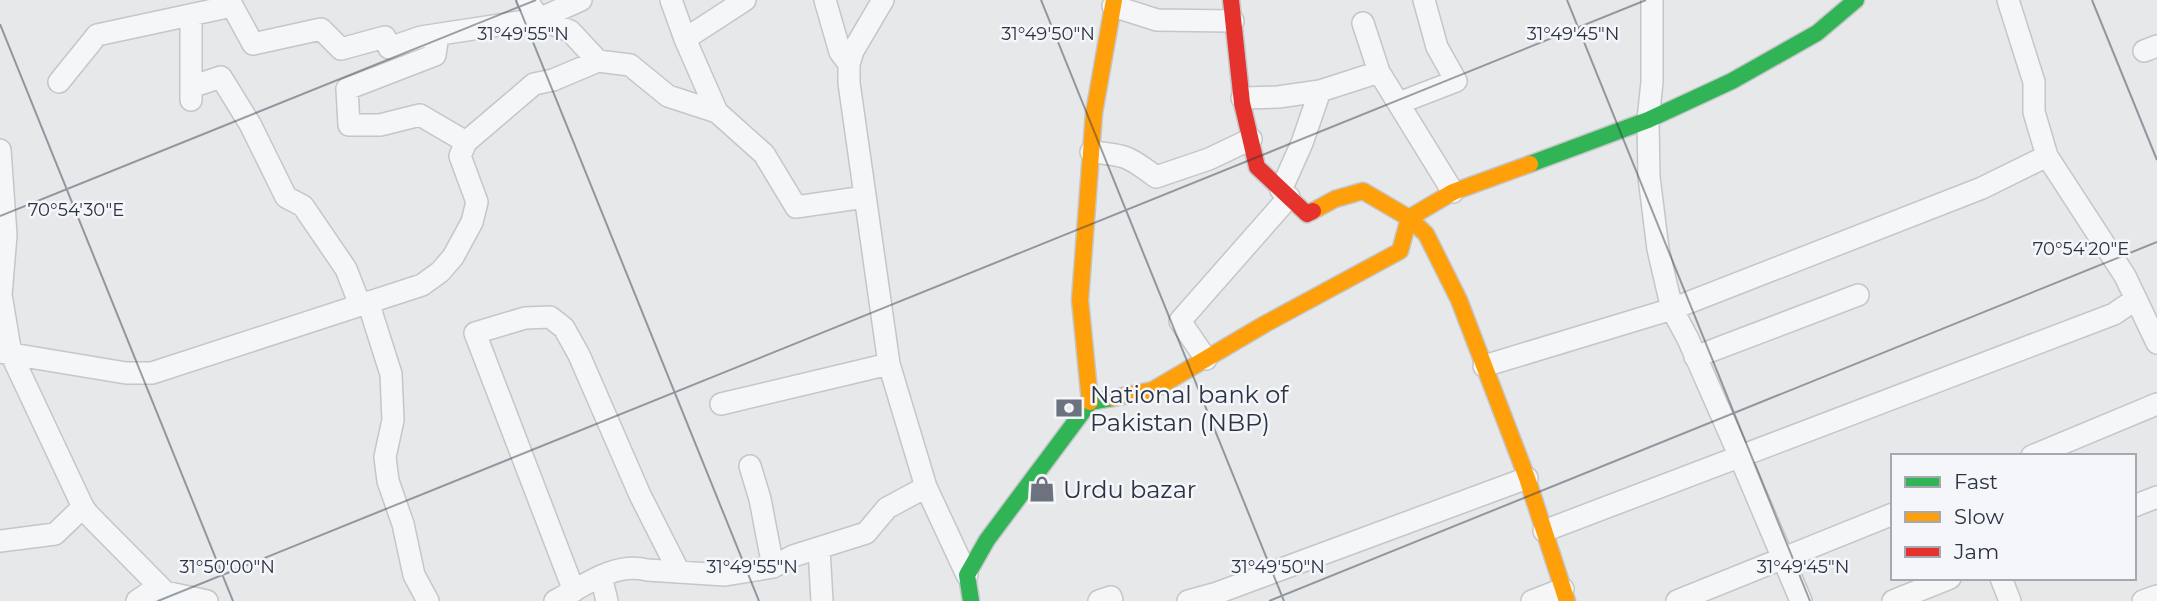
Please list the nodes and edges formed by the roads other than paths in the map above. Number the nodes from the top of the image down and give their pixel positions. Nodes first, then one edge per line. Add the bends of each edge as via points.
1 (527, 0) edge
2 (581, 0) edge
3 (671, 0) edge
4 (745, 0) edge
5 (825, 0) edge
6 (883, 0) edge
7 (1424, 0) edge
8 (1652, 0) edge
9 (1856, 0) edge
10 (2008, 0) edge
11 (230, 3) edge
12 (1114, 3) edge
13 (1232, 11) edge
14 (191, 15) junction
15 (539, 19) junction
16 (1363, 23) dead end
17 (438, 35) junction
18 (685, 39) junction
19 (598, 61) junction
20 (849, 64) junction
21 (1379, 72) junction
22 (59, 82) dead end
23 (1320, 91) junction
24 (1242, 98) junction
25 (1399, 103) junction
26 (716, 112) junction
27 (1648, 120) junction
28 (1251, 139) junction
29 (466, 142) junction
30 (0, 150) edge
31 (1091, 152) junction
32 (2047, 156) junction
33 (1453, 192) junction
34 (1285, 194) junction
35 (865, 197) junction
36 (1409, 218) junction
37 (1, 272) edge
38 (1858, 295) dead end
39 (2136, 299) junction
40 (364, 304) junction
41 (1672, 309) junction
42 (2157, 343) edge
43 (6, 353) edge
44 (1695, 357) junction
45 (1206, 359) junction
46 (889, 364) junction
47 (1484, 366) junction
48 (1090, 402) junction
49 (721, 404) dead end
50 (2157, 404) edge
51 (2037, 454) edge
52 (1740, 457) junction
53 (750, 466) dead end
54 (1527, 478) junction
55 (926, 487) junction
56 (2157, 497) edge
57 (2136, 505) edge
58 (83, 507) junction
59 (1891, 515) edge
60 (1544, 531) junction
61 (0, 541) edge
62 (819, 549) junction
63 (1783, 560) junction
64 (773, 567) junction
65 (679, 572) junction
66 (967, 575) junction
67 (601, 576) junction
68 (1945, 580) edge
69 (2002, 580) edge
70 (151, 595) edge
71 (1565, 595) edge
72 (564, 596) edge
73 (2157, 596) edge
74 (207, 601) edge
75 (428, 601) edge
76 (607, 601) edge
77 (822, 601) edge
78 (971, 601) edge
79 (1099, 601) edge
80 (1112, 601) edge
81 (1188, 601) edge
82 (1532, 601) edge
83 (1677, 601) edge
84 (1801, 601) edge
85 (1893, 601) edge
86 (2010, 601) edge
87 (2143, 601) edge

1 - 15 street
2 - 15 street
3 - 18 street
4 - 18 street
5 - 20 street via 840,52
6 - 20 street
7 - 25 street via 1437,47 1456,81
8 - 27 street
9 - 27 street via 1817,33 1732,81
10 - 32 street via 2034,82 2034,112
11 - 14 street
11 - 17 street via 253,44 321,29 341,49 385,37 389,48
12 - 13 street via 1157,20
12 - 31 street
13 - 24 street
14 - 22 street via 97,35
14 - 40 street via 191,93 221,77 286,197 303,206
15 - 17 street
15 - 19 street via 570,31
16 - 21 street
17 - 29 street via 435,55 347,89 349,125 380,125 420,115
18 - 26 street
19 - 26 street via 630,65 668,96
19 - 29 street via 534,84
20 - 35 street
21 - 23 street
21 - 25 street
23 - 24 street
23 - 34 street
24 - 28 street
25 - 33 street
26 - 35 street via 764,154 796,207
27 - 33 street
27 - 41 street via 1658,249
28 - 31 street via 1156,177 1132,159
28 - 34 street via 1257,167
29 - 40 street via 460,156 477,202 453,257 422,285
30 - 37 street via 6,235
31 - 48 street via 1080,300
32 - 39 street
32 - 41 street via 1983,188
33 - 36 street
34 - 36 street via 1307,214 1363,191
34 - 45 street via 1180,321
35 - 46 street
36 - 45 street via 1401,251
36 - 47 street via 1432,244
37 - 43 street
38 - 44 street
39 - 42 street
39 - 52 street via 2114,314
40 - 43 street via 152,373 126,373
40 - 75 street via 391,374 393,420 385,457 388,481 414,575
41 - 44 street
41 - 47 street
43 - 58 street
44 - 52 street
45 - 48 street via 1153,390
46 - 49 street
46 - 55 street
47 - 54 street
48 - 66 street via 987,540
50 - 51 street
52 - 60 street
52 - 63 street
53 - 64 street
54 - 60 street
54 - 81 street
55 - 62 street via 887,508 866,533
55 - 66 street
56 - 57 street
58 - 61 street via 55,534
58 - 70 street
59 - 63 street
60 - 71 street
62 - 64 street
62 - 77 street
63 - 83 street
63 - 84 street
64 - 65 street via 725,575
65 - 67 street via 637,567
65 - 72 street via 564,328 550,317 525,318 475,333
66 - 78 street
67 - 72 street
67 - 76 street
68 - 85 street
69 - 86 street
70 - 74 street
71 - 82 street
73 - 87 street
79 - 80 street via 1111,597

